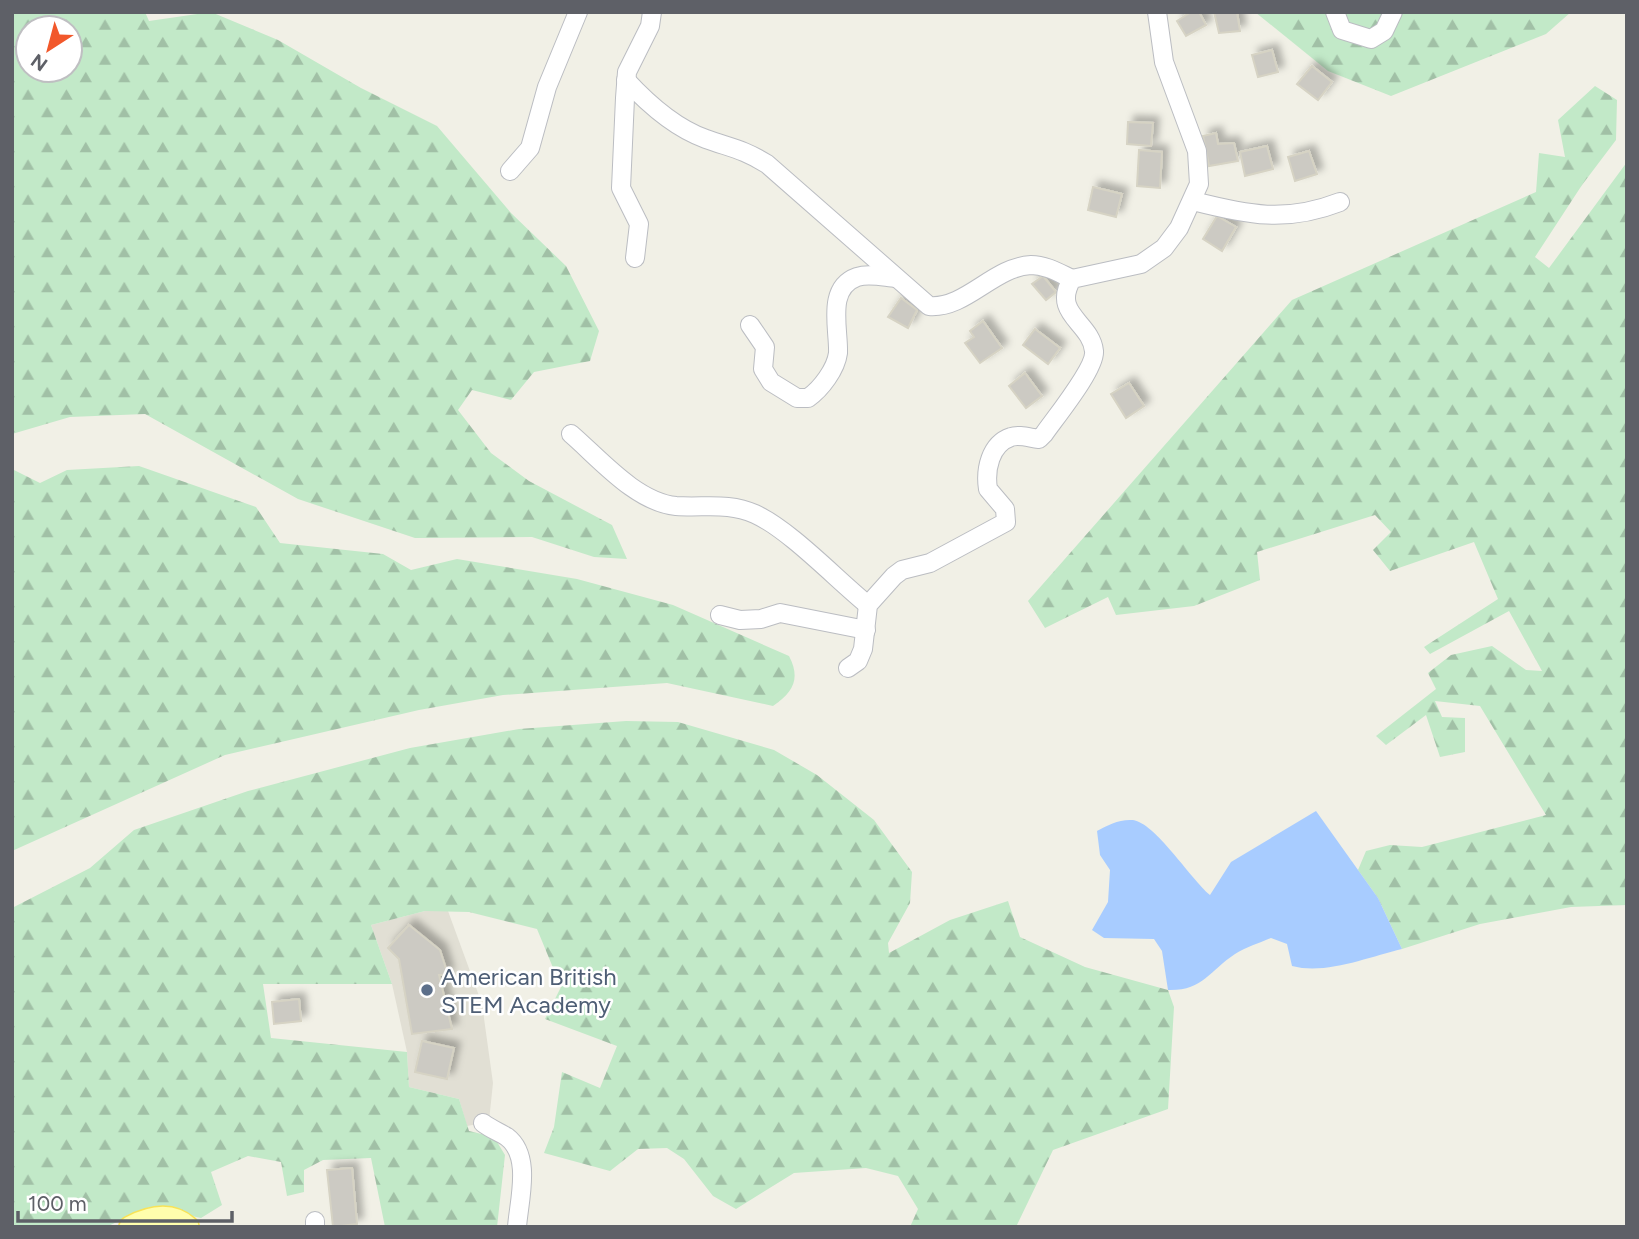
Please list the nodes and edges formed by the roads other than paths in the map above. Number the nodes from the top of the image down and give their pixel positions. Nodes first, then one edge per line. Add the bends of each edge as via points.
1 (578, 12) edge
2 (652, 12) edge
3 (1157, 12) edge
4 (1335, 12) edge
5 (1393, 12) edge
6 (626, 80) junction
7 (510, 171) dead end
8 (1194, 201) junction
9 (1340, 202) dead end
10 (635, 258) dead end
11 (896, 278) junction
12 (1073, 279) junction
13 (750, 325) dead end
14 (571, 434) dead end
15 (868, 605) junction
16 (720, 615) dead end
17 (866, 630) junction
18 (848, 668) dead end
19 (483, 1123) dead end
20 (130, 1227) edge
21 (188, 1227) edge
22 (517, 1227) edge

1 - 7 street via 547,87 530,148
2 - 6 street
3 - 8 street via 1164,62 1197,151 1200,169
4 - 5 street via 1342,30 1371,39 1384,31
6 - 10 street via 621,188 639,224
6 - 11 street via 685,129 743,149 767,164
8 - 9 street via 1236,212 1280,215 1310,214
8 - 12 street via 1164,248 1141,264
11 - 12 street via 929,306 944,307 1029,265
11 - 13 street via 856,278 845,287 837,301 838,354 833,368 808,398 797,398 771,382 763,369 765,347
12 - 15 street via 1065,291 1066,304 1092,344 1093,360 1044,435 1039,439 1010,437 989,460 988,489 1006,509 1006,522 930,563 902,570
14 - 15 street via 642,494 676,506 737,507 768,520
15 - 17 street
16 - 17 street via 740,620 780,613
17 - 18 street via 858,661
19 - 22 street via 506,1137 522,1161
20 - 21 main road via 160,1216

